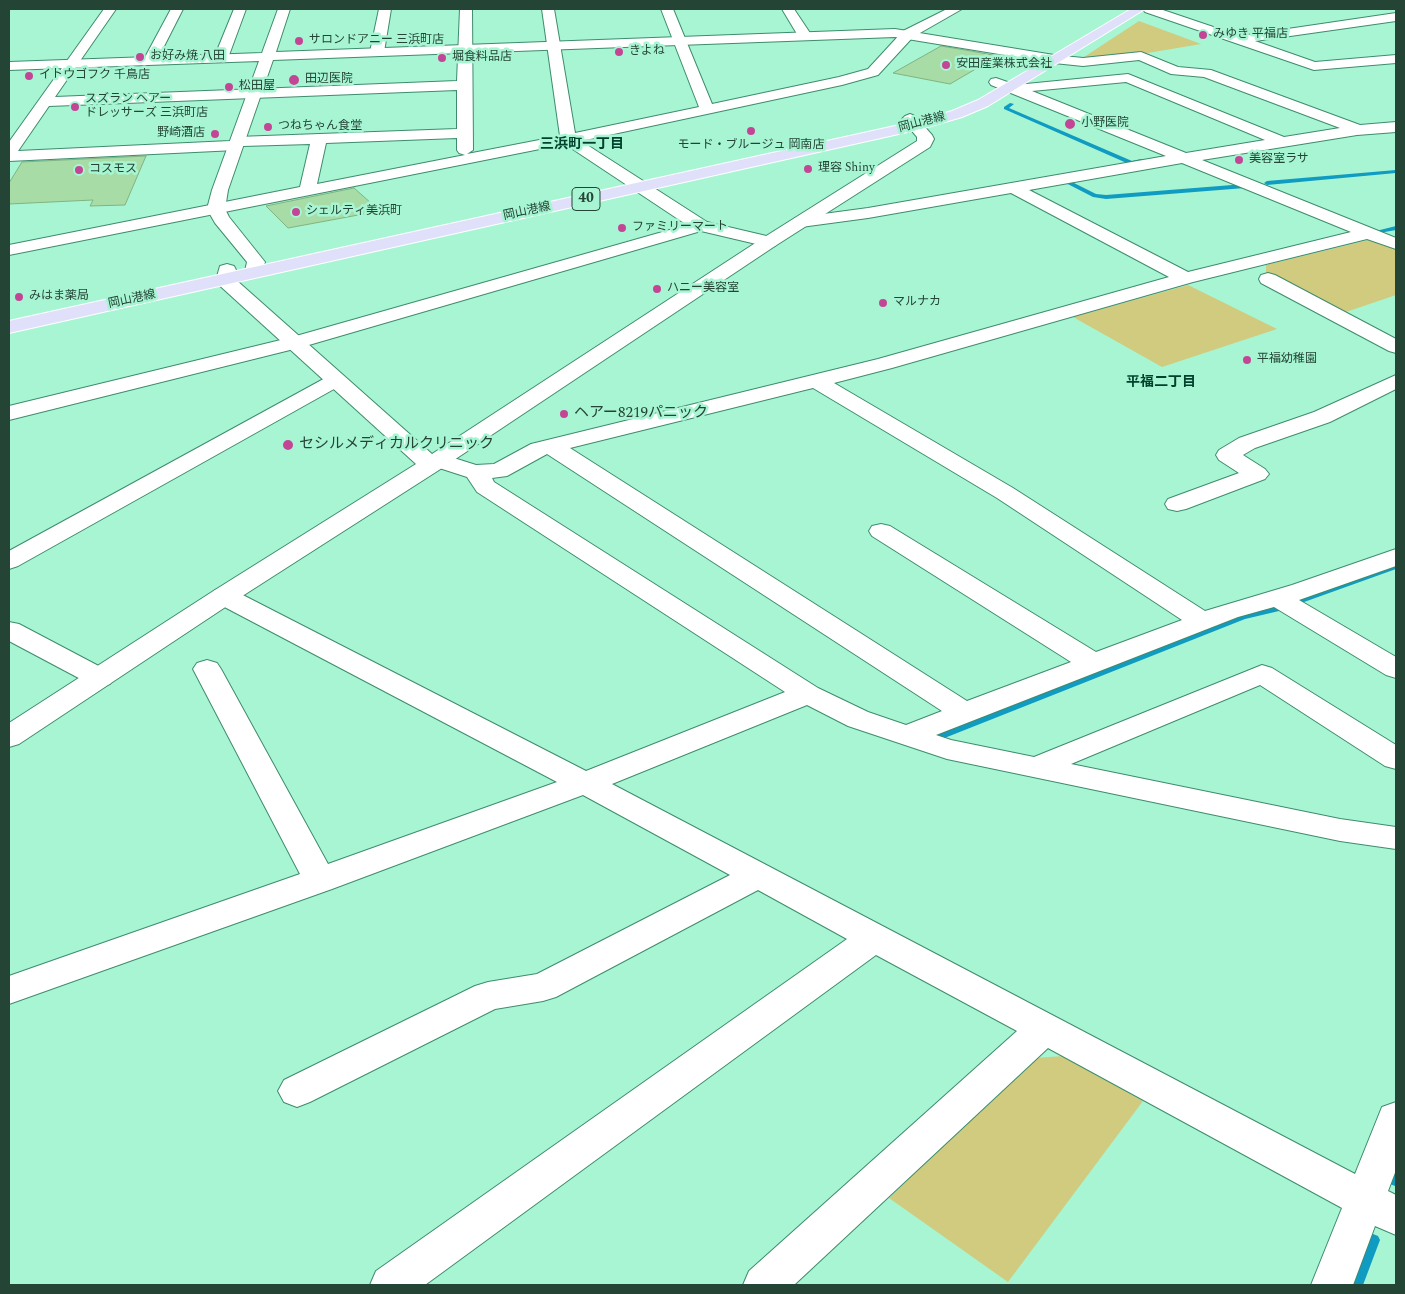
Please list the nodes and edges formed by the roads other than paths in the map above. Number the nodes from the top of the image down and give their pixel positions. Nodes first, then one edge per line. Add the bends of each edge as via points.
1 (110, 9) edge
2 (178, 9) edge
3 (240, 9) edge
4 (284, 9) edge
5 (385, 9) edge
6 (466, 9) edge
7 (548, 9) edge
8 (667, 9) edge
9 (788, 9) edge
10 (956, 9) edge
11 (1116, 9) edge
12 (1138, 9) edge
13 (1396, 17) edge
14 (1382, 19) junction
15 (1396, 24) edge
16 (1311, 29) junction
17 (908, 34) junction
18 (805, 36) junction
19 (1340, 38) dead end
20 (1239, 40) junction
21 (680, 41) junction
22 (554, 46) junction
23 (1368, 47) dead end
24 (466, 49) junction
25 (377, 52) junction
26 (267, 56) junction
27 (1037, 56) junction
28 (1396, 57) edge
29 (221, 58) junction
30 (1054, 59) junction
31 (150, 60) junction
32 (168, 60) junction
33 (1377, 60) junction
34 (72, 63) junction
35 (9, 66) edge
36 (1396, 67) edge
37 (464, 85) junction
38 (1007, 85) junction
39 (254, 93) junction
40 (147, 98) junction
41 (46, 102) junction
42 (707, 109) junction
43 (913, 122) junction
44 (1396, 126) edge
45 (1354, 129) junction
46 (465, 133) junction
47 (394, 136) junction
48 (319, 139) junction
49 (568, 139) junction
50 (1279, 140) junction
51 (236, 144) junction
52 (9, 154) edge
53 (1186, 158) junction
54 (466, 159) junction
55 (389, 175) junction
56 (638, 183) junction
57 (1013, 188) junction
58 (307, 191) junction
59 (216, 209) junction
60 (800, 222) junction
61 (1388, 225) dead end
62 (701, 226) junction
63 (1365, 231) junction
64 (769, 242) junction
65 (1396, 244) edge
66 (9, 250) edge
67 (255, 267) junction
68 (226, 275) junction
69 (1186, 278) junction
70 (1268, 279) dead end
71 (9, 317) edge
72 (9, 327) edge
73 (295, 344) junction
74 (1396, 347) edge
75 (336, 380) junction
76 (816, 381) junction
77 (1396, 381) edge
78 (9, 413) edge
79 (551, 446) junction
80 (435, 463) junction
81 (476, 472) junction
82 (1177, 504) dead end
83 (880, 531) dead end
84 (1396, 557) edge
85 (9, 560) edge
86 (224, 596) junction
87 (1286, 603) junction
88 (1202, 621) junction
89 (9, 630) edge
90 (1093, 663) junction
91 (207, 669) dead end
92 (1396, 669) edge
93 (100, 678) junction
94 (808, 694) junction
95 (964, 713) junction
96 (905, 736) junction
97 (9, 737) edge
98 (1396, 759) edge
99 (1034, 768) junction
100 (586, 783) junction
101 (1396, 838) edge
102 (758, 875) junction
103 (320, 880) junction
104 (874, 937) junction
105 (9, 990) edge
106 (1044, 1028) junction
107 (296, 1091) dead end
108 (1396, 1119) edge
109 (1381, 1208) edge
110 (773, 1283) edge
111 (391, 1285) edge
112 (1332, 1285) edge

1 - 34 street
2 - 31 street
3 - 29 street
4 - 26 street
5 - 25 street
6 - 24 street
7 - 22 street
8 - 21 street
9 - 18 street
10 - 17 street
11 - 27 main road, 岡山港線 / 40
12 - 20 street
12 - 30 main road, 岡山港線 / 40
13 - 14 street
14 - 15 street
14 - 16 street
16 - 19 street
16 - 20 street
17 - 18 street
17 - 27 street
17 - 42 street via 873,72
18 - 21 street
20 - 33 street via 1314,66
21 - 22 street
21 - 42 street
22 - 24 street
22 - 49 street
23 - 28 street
24 - 25 street
24 - 37 street
25 - 26 street
26 - 29 street
26 - 39 street
27 - 30 street
27 - 38 main road, 岡山港線 / 40
28 - 33 street
29 - 32 street
30 - 38 main road, 岡山港線 / 40
30 - 45 street via 1077,63 1141,56 1176,71 1206,74
31 - 32 street
31 - 34 street
32 - 40 street
33 - 36 street
34 - 35 street
34 - 41 street
37 - 39 street
37 - 46 street
38 - 43 main road, 岡山港線 / 40 via 971,108
38 - 50 street via 1128,78
38 - 53 street
39 - 40 street
39 - 51 street
40 - 41 street
41 - 52 street
42 - 49 street
43 - 56 main road, 岡山港線 / 40
43 - 60 street via 924,135 924,144
44 - 45 street
45 - 50 street
46 - 47 street
46 - 54 street
47 - 48 street via 359,130
47 - 55 street
48 - 51 street
48 - 58 street
49 - 54 street
49 - 56 street
50 - 53 street
51 - 52 street
51 - 59 street
53 - 57 street
53 - 63 street
54 - 55 street
55 - 58 street
56 - 62 street
56 - 67 main road, 岡山港線 / 40
57 - 60 street
57 - 69 street
58 - 59 street
59 - 66 street
59 - 67 street
60 - 64 street
61 - 63 street
62 - 64 street
62 - 73 street
63 - 65 street
63 - 69 street
64 - 80 street
67 - 68 main road, 岡山港線 / 40
68 - 71 main road, 岡山港線 / 40
68 - 72 main road, 岡山港線 / 40
68 - 73 street
69 - 76 street
70 - 74 street
73 - 75 street
73 - 78 street
75 - 80 street
75 - 85 street
76 - 79 street
76 - 88 street via 1006,493
77 - 82 street via 1322,417 1240,447 1227,455 1256,474
79 - 81 street via 499,470
79 - 95 street
80 - 81 street
80 - 86 street
81 - 94 street via 486,487
83 - 90 street
84 - 87 street
86 - 93 street
86 - 100 street
87 - 88 street via 1229,611
87 - 92 street
88 - 90 street
89 - 93 street
90 - 95 street
91 - 103 street
93 - 97 street
94 - 96 street via 858,719
94 - 100 street
95 - 96 street
96 - 99 street via 947,749
98 - 99 street via 1262,674
99 - 101 street via 1340,830
100 - 102 street
100 - 103 street
102 - 104 street
102 - 107 street via 543,987 488,996
103 - 105 street
104 - 106 street
104 - 111 street
106 - 109 street
106 - 110 street
108 - 109 street
109 - 112 street

